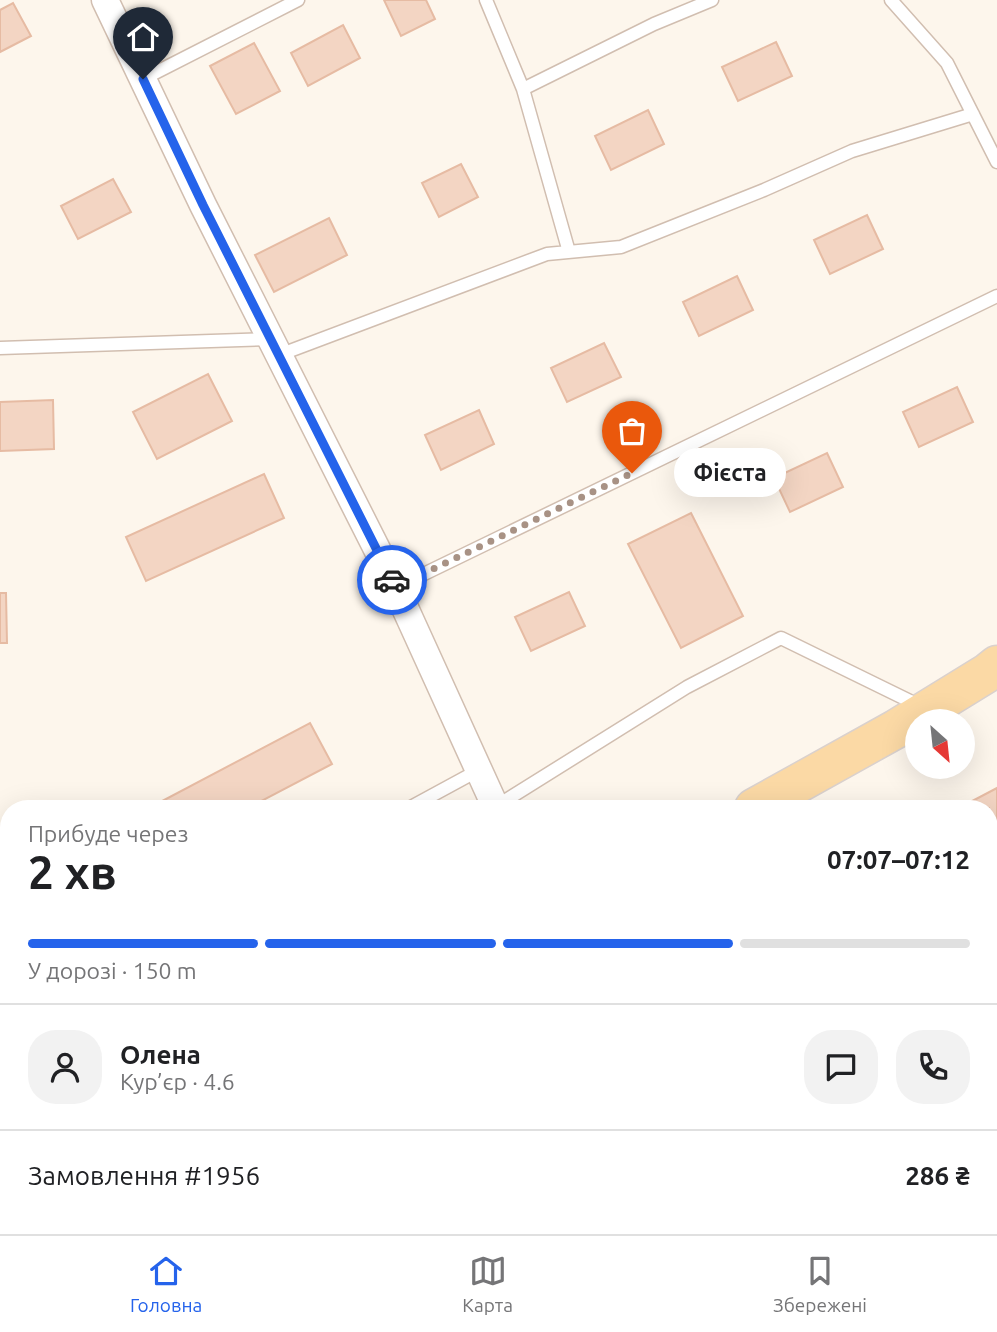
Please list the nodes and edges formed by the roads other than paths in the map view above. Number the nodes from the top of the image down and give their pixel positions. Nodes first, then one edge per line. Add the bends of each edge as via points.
1 (105, 0) edge
2 (298, 0) edge
3 (486, 0) edge
4 (712, 0) edge
5 (891, 0) edge
6 (143, 79) junction
7 (523, 89) junction
8 (973, 114) junction
9 (997, 162) edge
10 (569, 251) junction
11 (997, 296) edge
12 (275, 347) junction
13 (0, 348) edge
14 (396, 587) junction
15 (997, 665) edge
16 (925, 709) edge
17 (929, 709) edge
18 (905, 723) edge
19 (479, 770) junction
20 (424, 800) edge
21 (492, 800) edge
22 (509, 800) edge
23 (768, 800) edge

1 - 6 street
2 - 6 lane
3 - 7 lane
4 - 7 lane
5 - 8 lane via 947,63
6 - 12 street
7 - 10 lane
8 - 9 lane
8 - 10 lane via 852,151 621,247
10 - 12 lane via 547,254
11 - 14 lane
12 - 13 lane
12 - 14 street
14 - 19 street
15 - 17 main road
16 - 22 lane via 781,638 687,687
18 - 23 main road
19 - 20 lane
19 - 21 street

